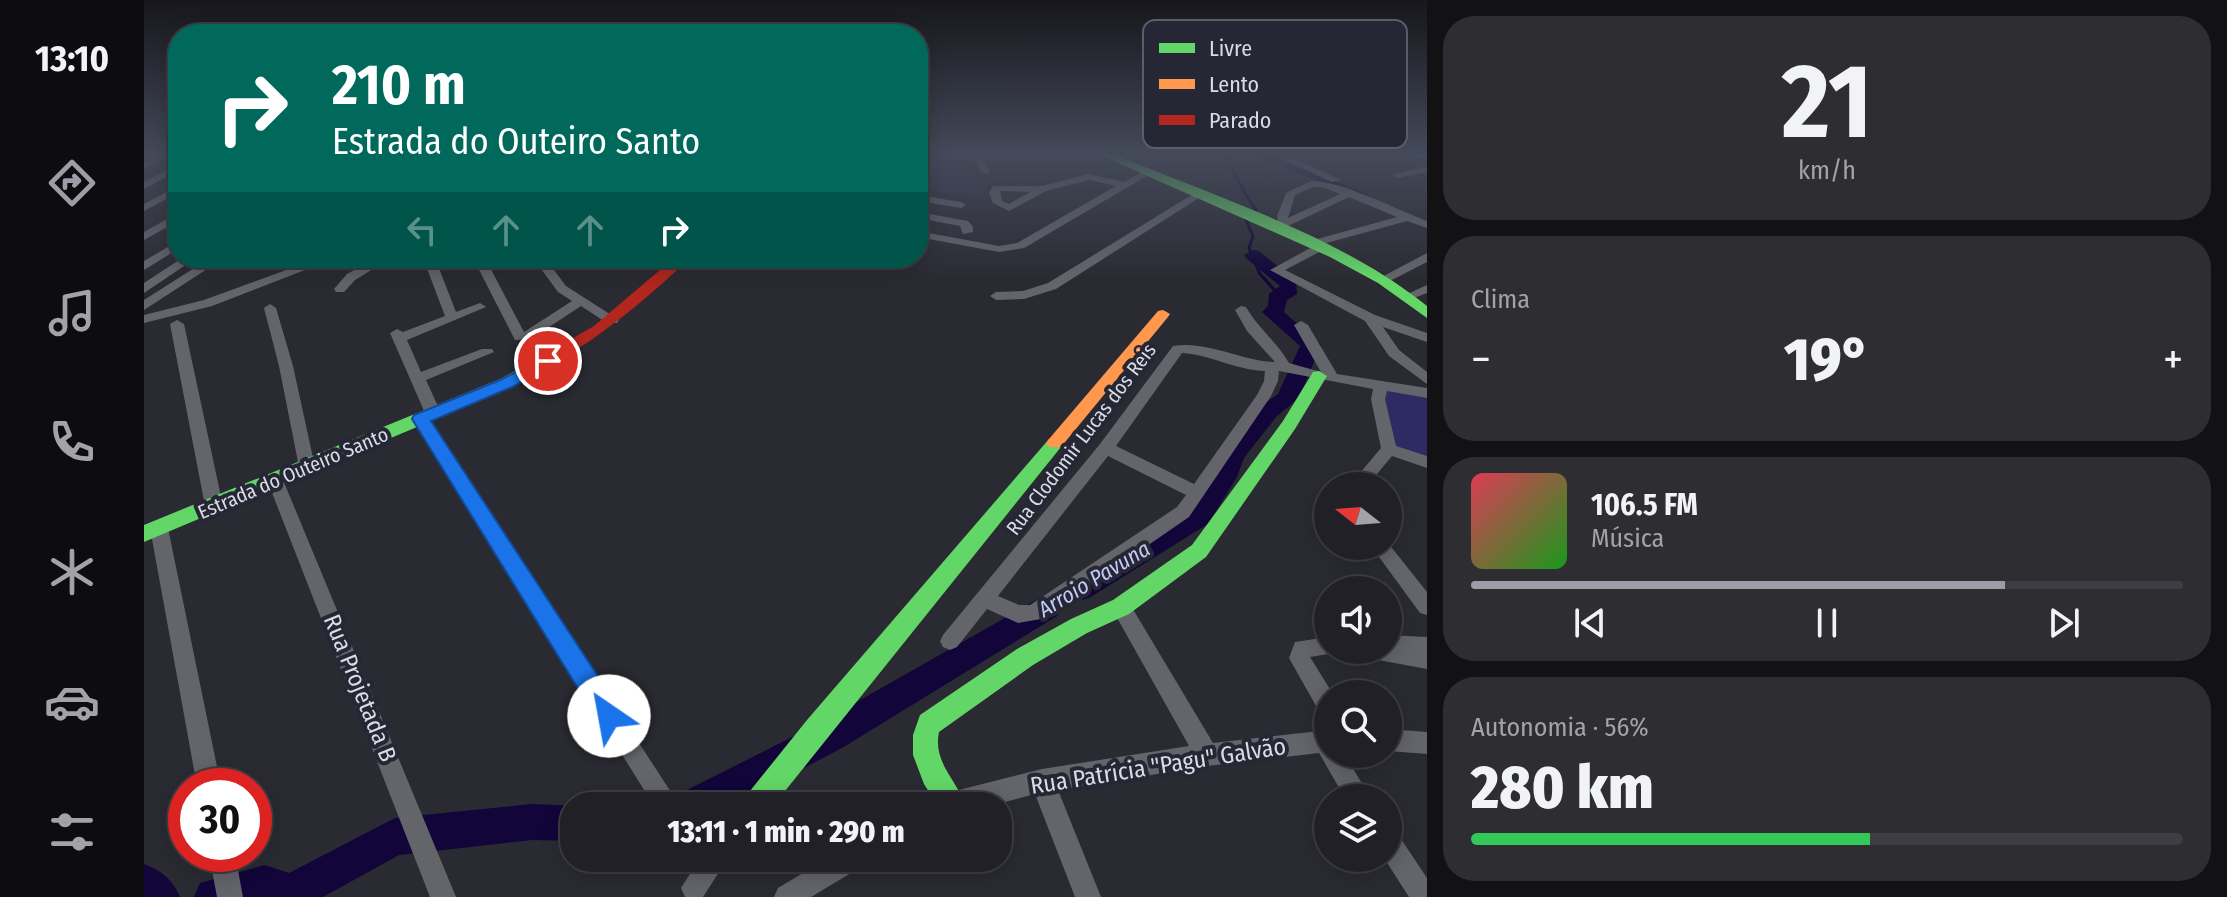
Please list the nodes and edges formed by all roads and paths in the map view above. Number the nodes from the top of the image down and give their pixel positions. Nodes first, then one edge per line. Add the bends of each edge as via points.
1 (166, 196) edge
2 (1105, 196) edge
3 (1195, 196) edge
4 (1203, 196) edge
5 (1289, 196) edge
6 (1343, 196) edge
7 (1357, 196) edge
8 (1379, 196) edge
9 (928, 200) edge
10 (961, 205) dead end
11 (144, 208) edge
12 (1427, 215) edge
13 (928, 217) edge
14 (1408, 217) junction
15 (168, 222) edge
16 (1277, 225) junction
17 (1427, 225) edge
18 (967, 232) dead end
19 (928, 236) edge
20 (144, 237) edge
21 (1318, 245) junction
22 (168, 250) edge
23 (1427, 257) edge
24 (144, 266) edge
25 (175, 268) edge
26 (203, 268) edge
27 (303, 268) edge
28 (367, 268) edge
29 (433, 268) edge
30 (484, 268) edge
31 (546, 268) edge
32 (671, 268) edge
33 (1384, 279) junction
34 (144, 289) edge
35 (340, 289) dead end
36 (1418, 292) edge
37 (996, 296) dead end
38 (581, 301) junction
39 (144, 306) edge
40 (480, 307) dead end
41 (270, 308) dead end
42 (1241, 310) dead end
43 (1163, 314) dead end
44 (1427, 314) edge
45 (452, 317) junction
46 (1370, 318) junction
47 (144, 319) edge
48 (612, 320) junction
49 (177, 324) dead end
50 (1301, 325) dead end
51 (1427, 338) edge
52 (487, 352) dead end
53 (1281, 367) junction
54 (1320, 376) junction
55 (418, 378) junction
56 (1427, 379) edge
57 (1381, 386) junction
58 (1427, 393) edge
59 (427, 416) junction
60 (1106, 448) junction
61 (1389, 449) junction
62 (1427, 462) edge
63 (307, 467) junction
64 (1369, 472) edge
65 (275, 480) junction
66 (1198, 493) junction
67 (214, 506) junction
68 (151, 531) edge
69 (1391, 560) edge
70 (986, 600) junction
71 (1121, 607) junction
72 (1427, 607) edge
73 (950, 641) dead end
74 (1402, 645) edge
75 (1427, 646) edge
76 (1314, 648) edge
77 (1402, 655) edge
78 (1427, 659) edge
79 (1314, 683) edge
80 (1402, 741) edge
81 (1427, 743) edge
82 (1314, 748) edge
83 (1207, 755) junction
84 (205, 768) edge
85 (1042, 781) junction
86 (659, 792) edge
87 (767, 792) edge
88 (942, 792) edge
89 (997, 792) edge
90 (1402, 863) edge
91 (829, 872) edge
92 (443, 897) edge
93 (787, 897) edge
94 (1088, 897) edge
95 (1424, 897) edge

1 - 11 street
2 - 19 street via 1020,246 999,249
3 - 37 street via 1052,286
4 - 16 street
5 - 16 street
6 - 16 street
7 - 14 street
8 - 12 street
9 - 10 street
13 - 18 street via 964,223
14 - 17 street
14 - 21 street
15 - 20 street
16 - 21 street
21 - 33 street
21 - 46 street via 1276,270
22 - 24 street
23 - 33 street
25 - 34 street
26 - 39 street
27 - 47 street via 208,303
28 - 35 street
29 - 45 street
30 - 38 street via 520,337
31 - 38 street via 562,289
32 - 48 street, Estrada do Outeiro Santo
33 - 36 street
36 - 44 street
38 - 48 street
40 - 45 street
41 - 63 street
42 - 53 street via 1248,328 1277,354
43 - 87 street, Rua Clodomir Lucas dos Reis
45 - 55 street via 398,336
46 - 51 street
46 - 56 street via 1385,343
48 - 59 street, Estrada do Outeiro Santo via 516,378
49 - 67 street
50 - 54 street
52 - 55 street
53 - 54 street, Rua Clodomir Lucas dos Reis
53 - 60 street, Rua Clodomir Lucas dos Reis via 1178,349
53 - 66 street
54 - 57 street, Rua Clodomir Lucas dos Reis
54 - 71 street via 1199,551
55 - 59 street
57 - 58 street, Rua Clodomir Lucas dos Reis
57 - 61 street via 1378,399
59 - 63 street, Estrada do Outeiro Santo
59 - 86 street
60 - 66 street
60 - 70 street, Rua Clodomir Lucas dos Reis
61 - 62 street
61 - 64 street
63 - 65 street, Estrada do Outeiro Santo
65 - 67 street, Estrada do Outeiro Santo
65 - 92 street, Rua Projetada B
66 - 70 street via 1172,522 1034,613 1018,614
67 - 68 street, Estrada do Outeiro Santo
68 - 84 street
69 - 72 street
70 - 73 street, Rua Clodomir Lucas dos Reis
71 - 83 street
71 - 88 street via 1050,642 929,724 923,750
74 - 75 street
76 - 79 street via 1302,649 1299,658
77 - 78 street
80 - 81 street
82 - 83 street, Rua Patrícia "Pagu" Galvão
83 - 85 street, Rua Patrícia "Pagu" Galvão
85 - 89 street, Rua Patrícia "Pagu" Galvão
85 - 94 street
90 - 95 street
91 - 93 street

